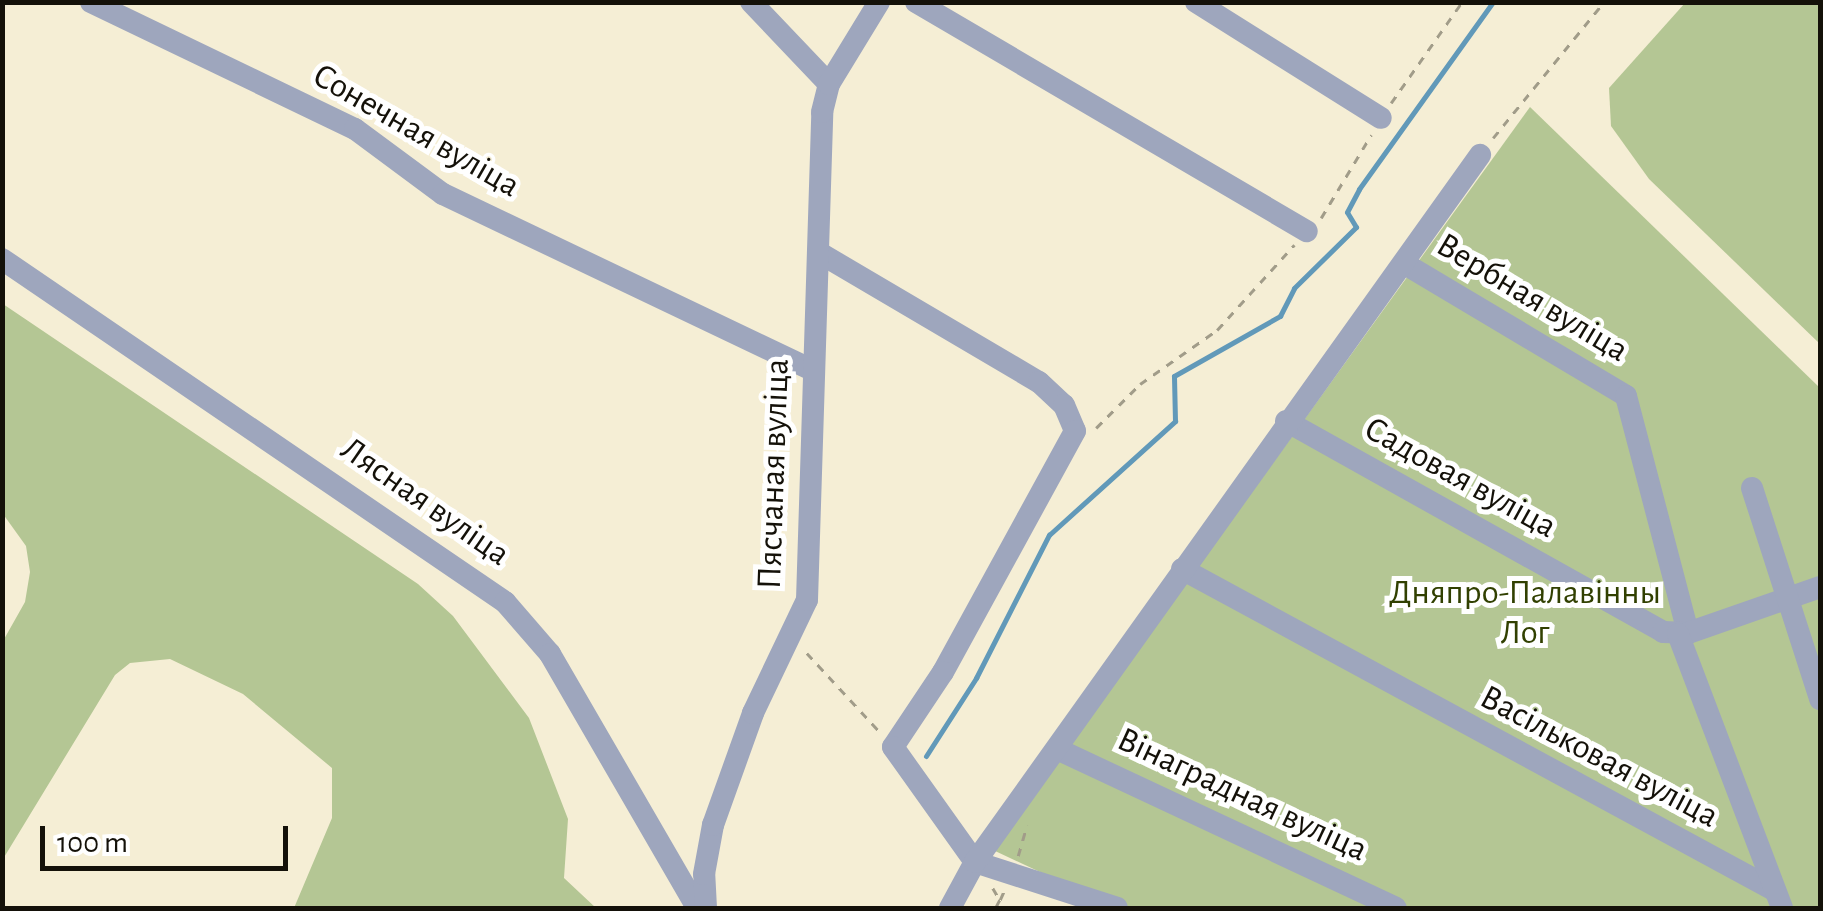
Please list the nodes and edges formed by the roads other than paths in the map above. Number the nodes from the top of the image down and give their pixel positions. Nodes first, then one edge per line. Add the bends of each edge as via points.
1 (91, 2) edge
2 (751, 2) edge
3 (879, 2) edge
4 (916, 2) edge
5 (1196, 2) edge
6 (829, 84) junction
7 (1381, 118) road end
8 (1480, 155) road end
9 (1307, 232) road end
10 (818, 252) junction
11 (2, 259) edge
12 (1405, 264) junction
13 (814, 371) junction
14 (1286, 421) junction
15 (1752, 488) dead end
16 (1182, 569) junction
17 (1820, 587) edge
18 (1788, 600) junction
19 (1683, 633) junction
20 (1820, 699) edge
21 (1057, 749) junction
22 (975, 862) junction
23 (1778, 899) edge
24 (697, 908) edge
25 (706, 908) edge
26 (950, 908) edge
27 (1118, 908) edge
28 (1396, 908) edge

1 - 13 street, Сонечная вуліца via 355,129 443,194
2 - 6 street
3 - 6 street
4 - 9 street
5 - 7 street
6 - 10 street, Пясчаная вуліца via 822,112
8 - 12 street
10 - 13 street, Пясчаная вуліца
10 - 22 street via 1039,382 1064,405 1075,431 943,672 893,747
11 - 24 street, Лясная вуліца via 505,602 550,654
12 - 14 street
12 - 19 street, Вербная вуліца via 1623,392
13 - 25 street, Пясчаная вуліца via 813,568 793,638 754,713 713,825
14 - 16 street
14 - 19 street, Садовая вуліца via 1650,626
15 - 18 street
16 - 21 street
16 - 23 street, Васільковая вуліца
17 - 18 street
18 - 19 street
18 - 20 street
19 - 23 street
21 - 22 street
21 - 28 street, Вінаградная вуліца
22 - 26 street
22 - 27 street

